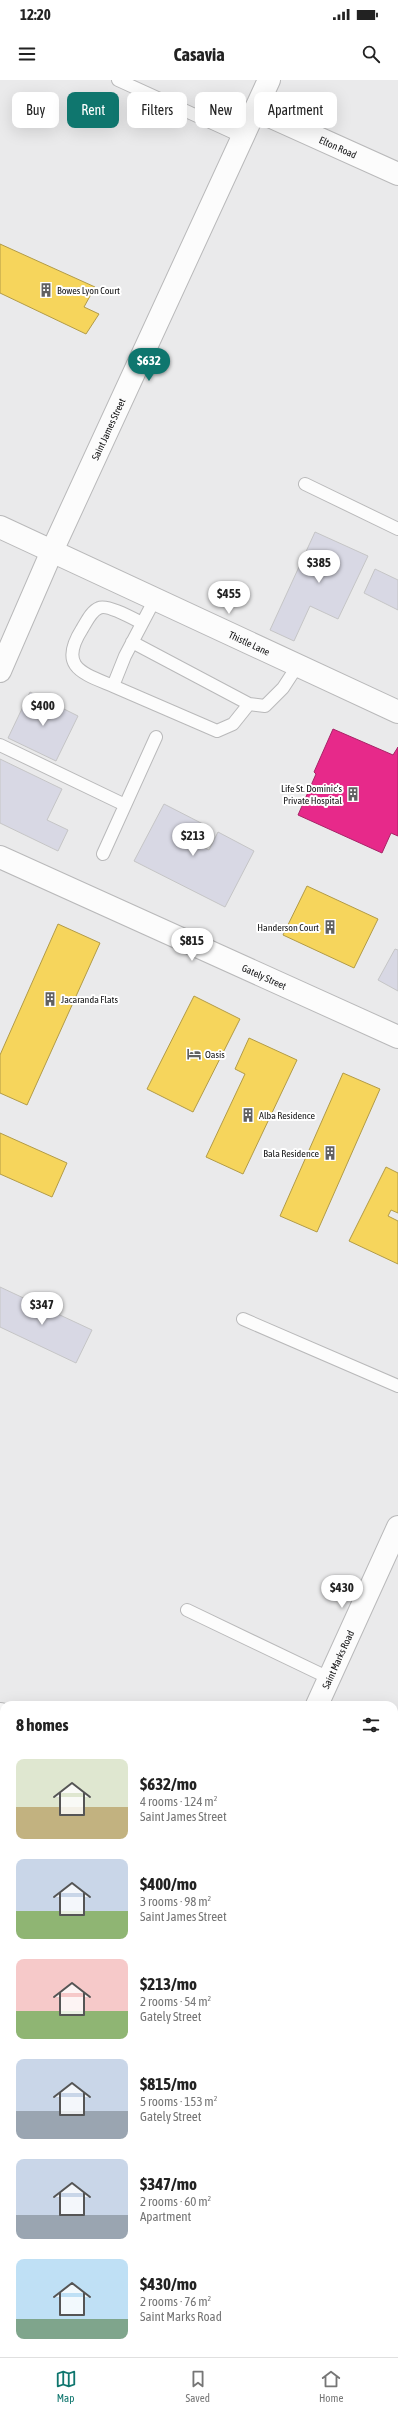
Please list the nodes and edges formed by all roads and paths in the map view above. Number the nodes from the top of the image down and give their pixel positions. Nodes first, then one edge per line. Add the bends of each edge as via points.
1 (118, 80) edge
2 (269, 80) edge
3 (264, 92) edge
4 (254, 114) edge
5 (296, 128) edge
6 (243, 137) junction
7 (398, 174) edge
8 (305, 484) dead end
9 (0, 527) edge
10 (398, 529) edge
11 (52, 551) junction
12 (155, 599) junction
13 (142, 623) junction
14 (132, 642) junction
15 (298, 665) junction
16 (0, 671) edge
17 (113, 686) junction
18 (249, 704) junction
19 (396, 706) edge
20 (156, 737) dead end
21 (0, 745) edge
22 (125, 805) junction
23 (103, 854) dead end
24 (0, 857) edge
25 (398, 1037) edge
26 (243, 1319) dead end
27 (398, 1386) edge
28 (398, 1528) edge
29 (187, 1610) dead end
30 (329, 1678) junction
31 (319, 1701) edge

1 - 6 lane
2 - 3 street, Saint James Street
4 - 6 street, Saint James Street
5 - 7 street, Elton Road
6 - 11 street, Saint James Street
8 - 10 lane
9 - 11 street, Thistle Lane
11 - 12 street, Thistle Lane
11 - 16 street, Saint James Street
12 - 13 lane
12 - 15 street, Thistle Lane
13 - 14 lane
13 - 17 lane via 106,607 99,608 91,614 79,634 71,653 72,662 82,673
14 - 17 lane
14 - 18 lane
15 - 18 lane via 283,688 265,706
15 - 19 street, Thistle Lane
17 - 18 lane via 217,731 233,724
20 - 22 lane
21 - 22 lane
22 - 23 lane
24 - 25 street, Gately Street
26 - 27 lane
28 - 30 street, Saint Marks Road
29 - 30 lane
30 - 31 street, Saint Marks Road

